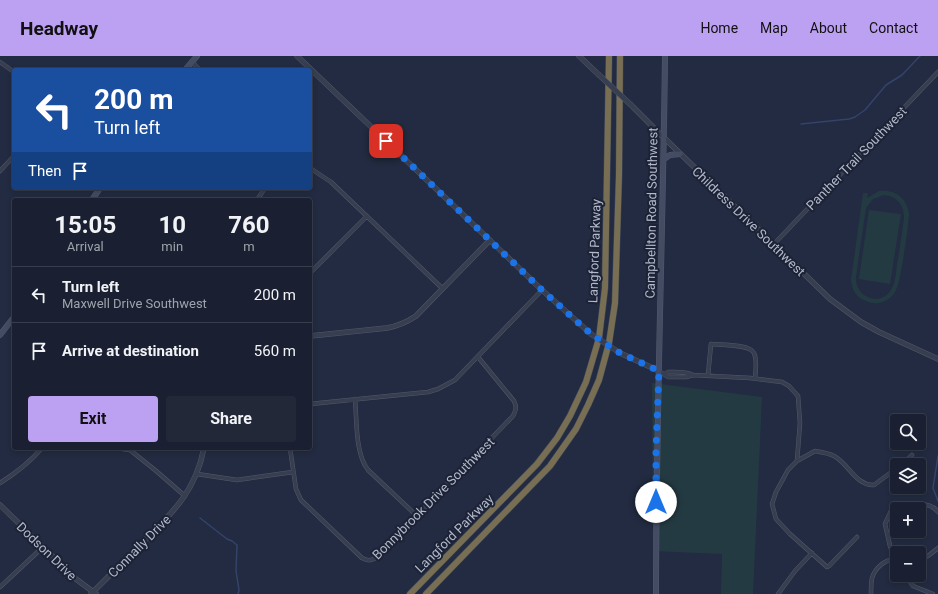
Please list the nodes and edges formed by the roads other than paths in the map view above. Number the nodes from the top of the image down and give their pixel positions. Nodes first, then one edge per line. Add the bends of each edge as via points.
1 (197, 56) edge
2 (297, 56) edge
3 (579, 56) edge
4 (609, 56) edge
5 (620, 56) edge
6 (665, 56) edge
7 (0, 62) edge
8 (192, 62) junction
9 (187, 68) edge
10 (198, 68) edge
11 (310, 68) edge
12 (312, 70) edge
13 (12, 71) edge
14 (938, 72) edge
15 (664, 138) junction
16 (680, 154) junction
17 (12, 158) edge
18 (664, 158) junction
19 (312, 169) edge
20 (0, 171) edge
21 (367, 216) junction
22 (490, 240) junction
23 (774, 244) junction
24 (312, 271) edge
25 (443, 289) junction
26 (542, 290) junction
27 (12, 320) edge
28 (0, 335) edge
29 (312, 336) edge
30 (478, 357) junction
31 (938, 359) edge
32 (659, 371) junction
33 (708, 375) junction
34 (755, 378) junction
35 (354, 400) junction
36 (312, 404) edge
37 (40, 450) edge
38 (130, 450) edge
39 (203, 450) edge
40 (290, 450) edge
41 (797, 461) junction
42 (293, 472) junction
43 (890, 473) edge
44 (197, 474) junction
45 (0, 483) edge
46 (185, 496) junction
47 (0, 505) edge
48 (926, 505) edge
49 (938, 512) edge
50 (890, 513) edge
51 (417, 516) junction
52 (857, 537) dead end
53 (890, 546) edge
54 (43, 547) junction
55 (938, 548) edge
56 (812, 553) junction
57 (926, 557) edge
58 (890, 562) edge
59 (910, 582) edge
60 (0, 587) edge
61 (93, 593) edge
62 (410, 594) edge
63 (426, 594) edge
64 (656, 594) edge
65 (778, 594) edge
66 (871, 594) edge
67 (934, 594) edge

1 - 8 main road
2 - 11 street
3 - 15 street, Childress Drive Southwest, bridge
4 - 62 highway, Langford Parkway via 605,288 599,338 586,382 557,438 537,464
5 - 63 highway, Langford Parkway via 615,303 612,329 599,380 576,429 550,466
6 - 15 main road, Campbellton Road Southwest
7 - 13 street
8 - 9 main road
8 - 10 street
12 - 22 street
14 - 23 street, Panther Trail Southwest
15 - 16 street, Childress Drive Southwest
15 - 18 main road, Campbellton Road Southwest
16 - 18 main road
16 - 23 street, Childress Drive Southwest
17 - 20 street
18 - 32 main road, Campbellton Road Southwest
19 - 21 street via 331,182
21 - 24 street
21 - 25 street
22 - 25 street
22 - 26 street
23 - 31 street, Childress Drive Southwest via 845,311 878,332
25 - 29 street via 416,316 397,326
26 - 30 street
26 - 32 street, bridge via 591,334 620,353
27 - 28 main road
30 - 35 street via 455,380 438,389
30 - 51 street, Bonnybrook Drive Southwest via 514,401 516,412
32 - 33 street via 665,374 687,372 693,375
32 - 64 main road, Campbellton Road Southwest
33 - 34 street
33 - 34 street via 711,344 743,346 754,352
34 - 41 street via 782,382 798,396 800,422
35 - 36 street
35 - 51 street via 363,463
37 - 45 street via 20,470
38 - 46 street
39 - 44 street, Connally Drive
40 - 42 street, Bonnybrook Drive Southwest
41 - 43 street via 815,451 827,453 835,456 861,482 869,485 874,485
41 - 56 street via 788,470 772,504 776,518
42 - 44 street via 237,480
42 - 51 street, Bonnybrook Drive Southwest via 301,500 368,561 376,558
44 - 46 street, Connally Drive
46 - 61 street, Connally Drive via 172,513
47 - 54 street, Dodson Drive
48 - 49 street
50 - 53 street via 885,524
52 - 56 street via 828,567
54 - 60 street
54 - 61 street, Dodson Drive
55 - 57 street
56 - 65 street via 794,571
58 - 66 street via 878,567 872,576
59 - 67 street via 913,586

